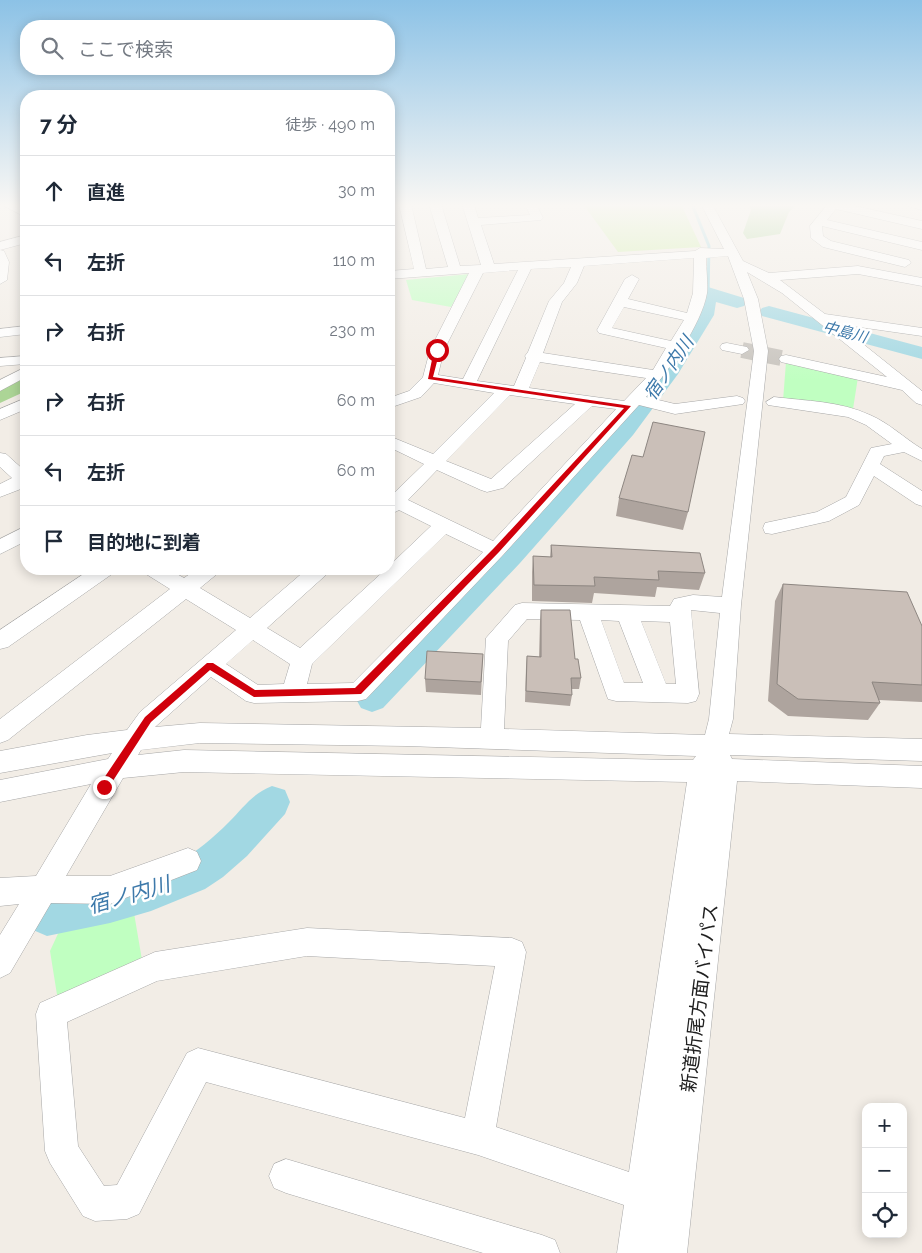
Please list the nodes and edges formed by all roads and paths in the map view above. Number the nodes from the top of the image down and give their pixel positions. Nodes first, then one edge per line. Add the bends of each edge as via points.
1 (3, 262) edge
2 (419, 262) edge
3 (452, 262) edge
4 (483, 262) edge
5 (570, 262) edge
6 (578, 262) edge
7 (705, 262) edge
8 (738, 262) edge
9 (743, 262) edge
10 (900, 262) edge
11 (527, 265) junction
12 (922, 268) edge
13 (484, 269) junction
14 (454, 270) junction
15 (421, 273) junction
16 (395, 275) edge
17 (766, 277) junction
18 (632, 279) dead end
19 (0, 280) edge
20 (922, 282) edge
21 (621, 302) junction
22 (692, 318) junction
23 (826, 322) junction
24 (20, 331) edge
25 (922, 332) edge
26 (0, 333) edge
27 (675, 346) junction
28 (727, 347) dead end
29 (742, 350) tunnel mouth
30 (532, 356) junction
31 (786, 359) tunnel mouth
32 (20, 360) edge
33 (0, 362) edge
34 (20, 374) edge
35 (657, 375) junction
36 (430, 378) junction
37 (468, 384) junction
38 (0, 386) edge
39 (915, 387) edge
40 (513, 391) junction
41 (922, 400) edge
42 (395, 401) edge
43 (588, 401) junction
44 (737, 401) dead end
45 (636, 402) junction
46 (774, 402) dead end
47 (20, 405) edge
48 (0, 414) edge
49 (395, 445) edge
50 (905, 447) junction
51 (922, 456) edge
52 (0, 458) edge
53 (435, 463) junction
54 (870, 465) junction
55 (20, 476) edge
56 (20, 482) edge
57 (0, 491) edge
58 (395, 500) edge
59 (922, 500) edge
60 (395, 504) edge
61 (444, 525) junction
62 (772, 528) dead end
63 (20, 536) edge
64 (0, 547) edge
65 (496, 550) junction
66 (395, 572) edge
67 (96, 575) edge
68 (163, 575) edge
69 (202, 575) edge
70 (313, 575) edge
71 (391, 575) edge
72 (185, 588) junction
73 (731, 605) junction
74 (588, 612) junction
75 (627, 613) junction
76 (680, 614) junction
77 (250, 629) junction
78 (0, 641) edge
79 (302, 660) junction
80 (210, 665) junction
81 (658, 693) junction
82 (293, 694) junction
83 (0, 734) edge
84 (492, 739) junction
85 (134, 740) junction
86 (922, 750) edge
87 (0, 762) edge
88 (713, 763) junction
89 (117, 768) junction
90 (922, 777) edge
91 (0, 791) edge
92 (188, 861) dead end
93 (45, 889) junction
94 (0, 892) edge
95 (0, 962) edge
96 (478, 1138) junction
97 (286, 1176) dead end
98 (644, 1194) junction
99 (542, 1253) edge
100 (635, 1253) edge
101 (669, 1253) edge

1 - 19 street
2 - 15 street
3 - 14 street
4 - 13 street
5 - 11 street
6 - 30 street via 579,267 556,301
7 - 22 street via 700,294
8 - 73 street via 751,299 761,351
9 - 17 street
10 - 12 street
11 - 13 street
11 - 37 street
13 - 14 street
13 - 36 street via 437,350
14 - 15 street
15 - 16 street
17 - 20 street via 858,270
17 - 23 street
18 - 21 street
21 - 22 street
21 - 27 street via 604,330
22 - 27 street
23 - 25 street
23 - 39 street
24 - 26 street
27 - 35 street
28 - 29 street
30 - 35 street
30 - 40 street
31 - 39 street
32 - 33 street
34 - 38 street
35 - 45 street
36 - 37 street
36 - 42 street via 415,394
37 - 40 street
39 - 41 street
40 - 43 street
40 - 53 street
43 - 45 street
43 - 53 street via 497,484 487,486
44 - 45 street via 675,409
45 - 65 street
46 - 50 street via 848,412 866,419
47 - 48 street
49 - 53 street
50 - 51 street
50 - 54 street via 877,452
52 - 55 street
53 - 58 street
54 - 59 street
54 - 62 street via 853,501 822,518
56 - 57 street
60 - 61 street
61 - 65 street
61 - 66 street
63 - 64 street
65 - 82 street via 358,692
67 - 78 street
68 - 72 street
69 - 72 street
70 - 77 street
71 - 79 street
72 - 77 street
72 - 83 street
73 - 76 street via 691,602 681,604
73 - 88 street via 721,719
74 - 75 street
74 - 81 street via 616,692
74 - 84 street via 522,611 497,638
75 - 76 street
75 - 81 street
76 - 81 street via 688,694
77 - 79 street
77 - 80 street
79 - 82 street
80 - 82 street via 254,694
80 - 85 street via 148,719
84 - 85 street via 200,733
84 - 88 street
85 - 87 street via 61,749
85 - 89 street
86 - 88 street via 749,744
88 - 89 street via 184,761
88 - 90 street via 745,770
88 - 98 street via 696,812
88 - 101 street, 新道折尾方面バイパス
89 - 91 street
89 - 93 street
92 - 93 street via 110,890
93 - 94 street
93 - 95 street
96 - 96 street via 198,1064 127,1202 95,1204 62,1151 51,1014 155,966 307,942 512,952
96 - 98 street
97 - 99 street
98 - 100 street

